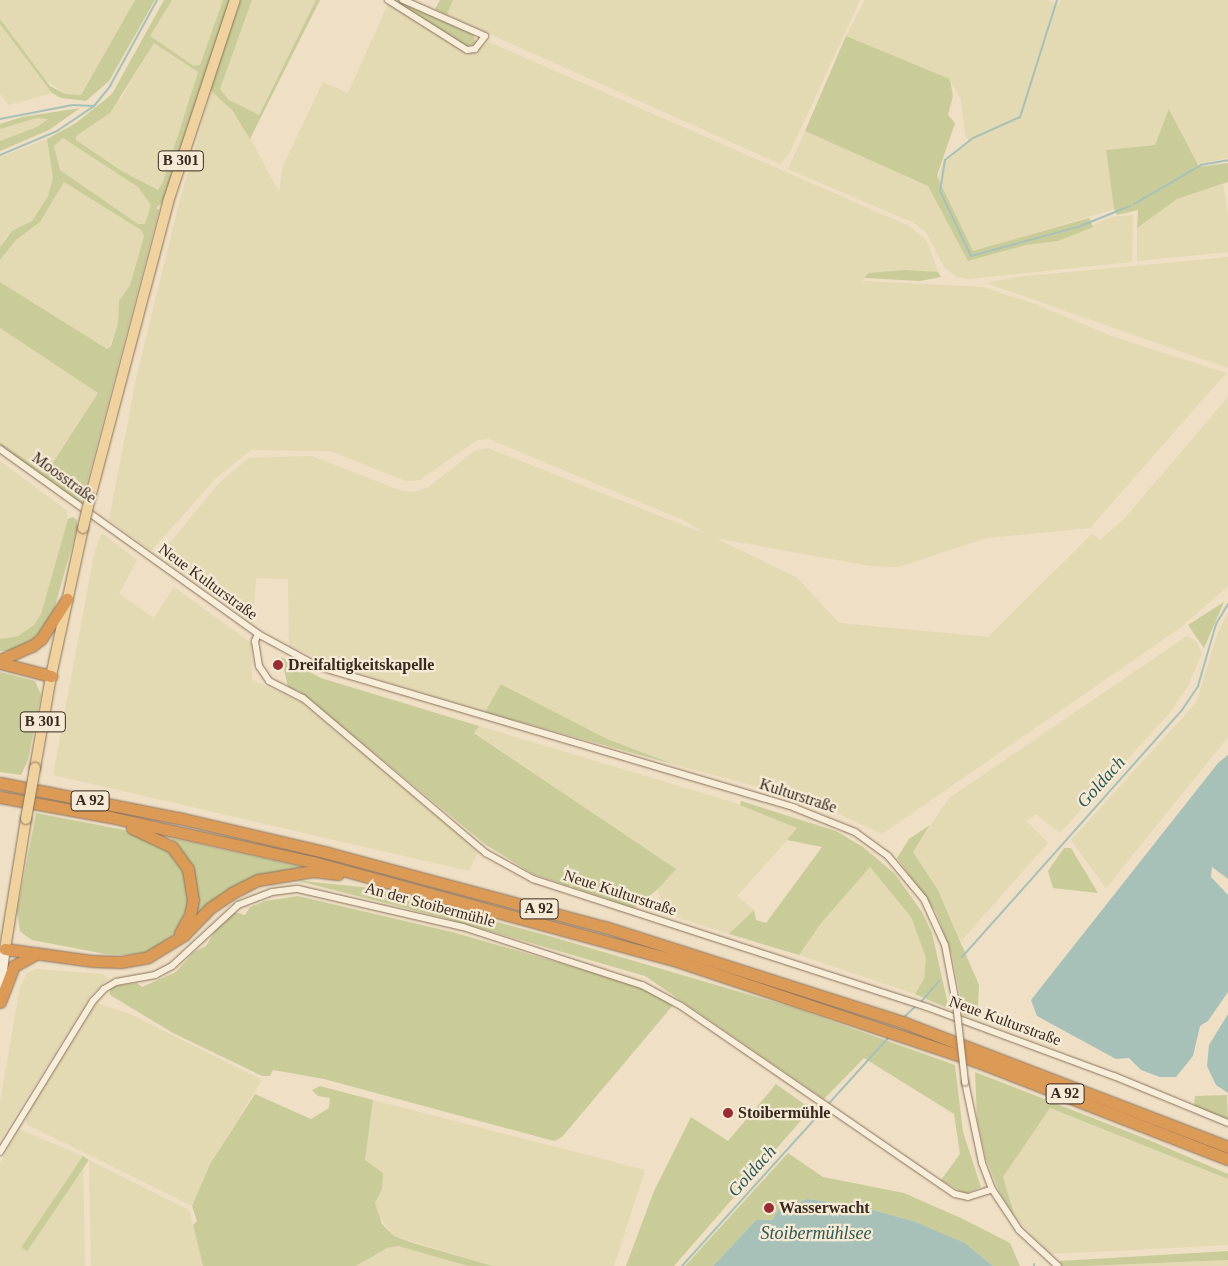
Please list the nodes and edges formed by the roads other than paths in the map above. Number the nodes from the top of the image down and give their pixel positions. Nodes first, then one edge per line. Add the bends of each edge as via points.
1 (235, 0) edge
2 (388, 0) edge
3 (403, 0) edge
4 (0, 449) edge
5 (111, 530) joint
6 (67, 599) junction
7 (258, 634) junction
8 (0, 662) edge
9 (51, 676) junction
10 (0, 783) edge
11 (0, 798) edge
12 (110, 817) junction
13 (381, 879) junction
14 (175, 940) junction
15 (5, 949) junction
16 (37, 954) junction
17 (0, 987) edge
18 (0, 1002) edge
19 (902, 1029) junction
20 (1228, 1123) edge
21 (1228, 1147) edge
22 (0, 1152) edge
23 (1228, 1160) edge
24 (992, 1189) junction
25 (1058, 1266) edge

1 - 6 main road, B 301, bridge via 168,202 90,498
2 - 3 street via 467,50 475,49 484,36
4 - 5 street, Moosstraße
5 - 7 street, Neue Kulturstraße
6 - 8 highway via 41,639
6 - 9 main road, B 301
7 - 20 street, Neue Kulturstraße via 255,641 259,666 269,681 304,698 486,853 525,874 592,901 911,1001 1114,1076
7 - 24 street, Kulturstraße, bridge via 317,666 795,808 848,828 888,856 924,899 945,944 966,1082 982,1163
8 - 9 highway
9 - 15 main road, B 301, bridge
10 - 19 highway, A 92 via 189,821 475,891 684,951 892,1019
11 - 12 highway, A 92
12 - 13 highway, A 92
12 - 14 highway via 164,842 179,854 188,869 194,887 193,900 190,915
13 - 14 highway via 367,882 313,871 258,880 210,908
13 - 19 highway, A 92 via 680,962 887,1030
14 - 16 highway via 148,957 121,962
15 - 16 highway
15 - 17 main road
16 - 18 highway via 14,966
19 - 21 highway, A 92
19 - 23 highway, A 92
22 - 24 street, An der Stoibermühle via 93,1001 104,989 116,982 144,978 165,970 238,904 285,889 318,891 456,925 642,985 681,1006 955,1194 968,1197
24 - 25 street, Kulturstraße via 1019,1230

